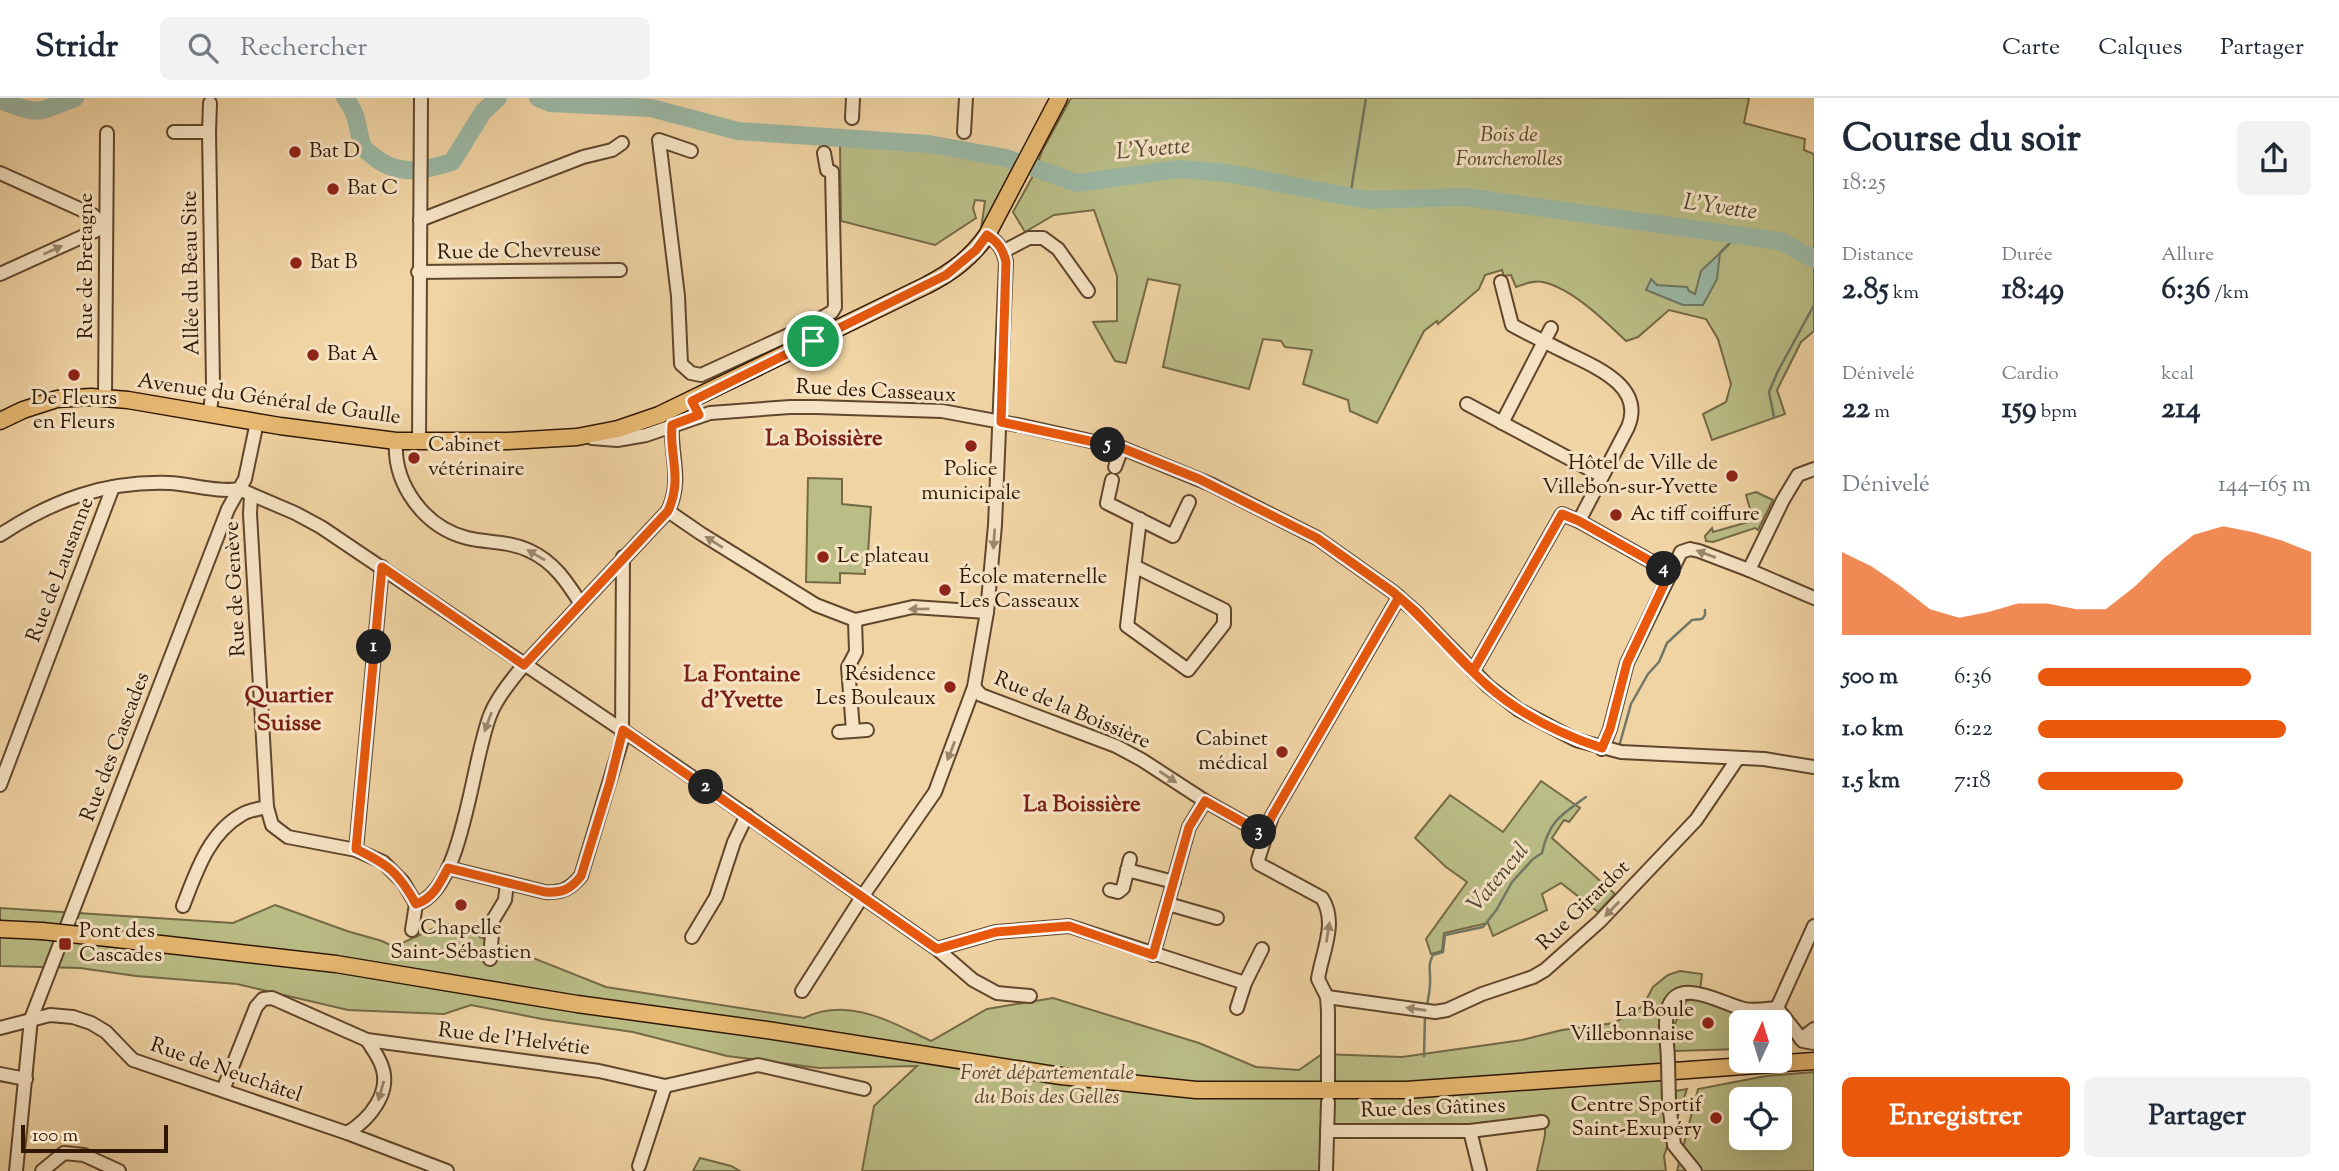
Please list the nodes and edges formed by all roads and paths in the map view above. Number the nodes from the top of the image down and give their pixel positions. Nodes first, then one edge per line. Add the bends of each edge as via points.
1 (421, 98) edge
2 (853, 98) edge
3 (966, 98) edge
4 (1059, 98) edge
5 (210, 103) dead end
6 (852, 118) dead end
7 (174, 132) dead end
8 (209, 132) junction
9 (964, 132) dead end
10 (107, 133) dead end
11 (622, 143) dead end
12 (691, 151) dead end
13 (824, 153) dead end
14 (0, 173) edge
15 (420, 220) junction
16 (106, 226) junction
17 (987, 235) junction
18 (1004, 251) junction
19 (620, 270) dead end
20 (418, 272) junction
21 (0, 274) edge
22 (1501, 282) dead end
23 (1088, 291) dead end
24 (1551, 328) dead end
25 (810, 334) junction
26 (1543, 342) junction
27 (711, 392) junction
28 (105, 398) junction
29 (1467, 404) dead end
30 (695, 408) junction
31 (722, 412) junction
32 (210, 413) junction
33 (0, 421) edge
34 (257, 422) junction
35 (1001, 422) junction
36 (1502, 423) junction
37 (672, 425) junction
38 (577, 437) junction
39 (396, 441) junction
40 (419, 442) junction
41 (1122, 448) junction
42 (1814, 469) edge
43 (1602, 476) junction
44 (113, 487) junction
45 (245, 492) junction
46 (1189, 502) dead end
47 (668, 511) junction
48 (1140, 519) junction
49 (1579, 521) junction
50 (0, 535) edge
51 (623, 557) junction
52 (1134, 566) junction
53 (382, 567) junction
54 (1749, 569) junction
55 (1670, 572) junction
56 (1813, 594) edge
57 (1399, 597) junction
58 (581, 604) junction
59 (987, 612) junction
60 (855, 620) junction
61 (524, 665) junction
62 (1473, 671) junction
63 (974, 687) junction
64 (623, 730) junction
65 (853, 730) junction
66 (867, 730) dead end
67 (839, 732) dead end
68 (1602, 748) junction
69 (1738, 758) junction
70 (1814, 766) edge
71 (0, 785) edge
72 (1205, 801) junction
73 (267, 807) junction
74 (747, 816) junction
75 (1264, 834) junction
76 (356, 849) junction
77 (448, 868) junction
78 (1174, 882) junction
79 (507, 883) junction
80 (1110, 890) dead end
81 (862, 897) junction
82 (416, 904) junction
83 (1168, 904) junction
84 (183, 906) dead end
85 (1217, 918) dead end
86 (1814, 926) edge
87 (0, 929) edge
88 (412, 930) dead end
89 (692, 937) dead end
90 (937, 949) junction
91 (1262, 949) dead end
92 (1153, 955) junction
93 (490, 959) dead end
94 (1245, 984) junction
95 (802, 991) dead end
96 (1030, 996) dead end
97 (1327, 997) junction
98 (1237, 1008) dead end
99 (1777, 1008) junction
100 (31, 1019) junction
101 (0, 1028) edge
102 (1814, 1029) edge
103 (1801, 1039) junction
104 (367, 1040) junction
105 (1814, 1043) edge
106 (1814, 1061) edge
107 (0, 1074) edge
108 (26, 1079) junction
109 (1328, 1083) dead end
110 (666, 1086) junction
111 (864, 1089) dead end
112 (223, 1090) junction
113 (1328, 1102) dead end
114 (1542, 1122) dead end
115 (1326, 1131) junction
116 (1470, 1131) junction
117 (347, 1133) junction
118 (639, 1166) dead end
119 (429, 1168) edge
120 (16, 1171) edge
121 (41, 1171) edge
122 (119, 1171) edge
123 (447, 1171) edge
124 (1326, 1171) edge
125 (1480, 1171) edge
126 (1695, 1171) edge

1 - 15 street
2 - 6 street
3 - 9 street
4 - 17 main road, Avenue du Général de Gaulle
5 - 8 street, Allée du Beau Site
7 - 8 street
8 - 32 street, Allée du Beau Site via 214,383
10 - 16 street, Rue de Bretagne
11 - 15 street
12 - 25 street via 659,140 678,296 681,364 701,375
13 - 25 street via 827,170 832,172 835,307
14 - 16 street via 93,215
15 - 20 street
21 -> 16 street
16 - 28 street, Rue de Bretagne
17 - 18 street
17 - 25 main road, Avenue du Général de Gaulle via 946,275
18 - 23 street via 1043,238 1058,249
18 - 35 street
19 - 20 street, Rue de Chevreuse
20 - 40 street
22 - 26 street via 1512,325
24 - 26 street
25 - 27 main road, Avenue du Général de Gaulle
26 - 36 street
26 - 43 street via 1605,372 1625,392 1632,417
27 - 30 main road, Avenue du Général de Gaulle
27 - 31 street
28 - 32 main road, Avenue du Général de Gaulle
28 - 33 main road, Avenue du Général de Gaulle via 57,400
29 - 36 street
30 - 31 street, Rue des Casseaux
30 - 37 street, Rue des Casseaux
30 - 38 main road, Avenue du Général de Gaulle
31 - 35 street, Rue des Casseaux via 790,407 926,410
32 - 34 main road, Avenue du Général de Gaulle
34 - 39 main road, Avenue du Général de Gaulle
34 - 45 street
35 - 41 street, Rue des Casseaux
35 -> 59 street
36 - 43 street
37 - 38 street, Rue des Casseaux via 617,440
37 - 47 street via 676,472
38 - 40 main road, Avenue du Général de Gaulle
39 - 40 main road, Avenue du Général de Gaulle
58 -> 39 street via 564,578 532,552 465,537 430,519 403,482 397,468
41 - 48 street via 1107,503
41 - 57 street, Rue des Casseaux via 1210,484 1317,538
42 - 54 street via 1798,475
43 - 49 street
44 - 45 street via 195,484
44 - 50 street via 50,505
44 - 71 street, Rue de Lausanne
45 - 53 street via 321,527
45 - 73 street, Rue de Genève
45 - 100 street, Rue des Cascades via 228,509
46 - 48 street via 1173,536
47 - 51 street
60 -> 47 street via 816,605
48 - 52 street
49 - 55 street
49 - 62 street via 1562,514
51 - 58 street
51 - 64 street
52 - 52 street via 1127,626 1188,670 1224,624 1224,610
53 - 61 street
53 - 76 street
54 -> 55 street via 1690,549 1681,552
54 - 56 street
55 - 68 street via 1627,663
57 - 62 street, Rue des Casseaux
57 - 75 street
58 - 61 street
59 -> 60 street via 913,607
59 - 63 street
60 - 65 street via 856,652 848,667
61 - 64 street
61 -> 77 street via 491,713
62 - 68 street, Rue des Casseaux via 1519,710
63 -> 72 street, Rue de la Boissière via 981,695 1125,751
63 -> 81 street via 935,792
64 - 74 street
64 - 79 street via 581,876 560,893
65 - 66 street
65 - 67 street
68 - 69 street, Rue des Casseaux
69 - 70 street, Rue des Casseaux
69 -> 97 street, Rue Girardot via 1676,842 1600,921 1533,977 1435,1012
72 - 75 street, Rue de la Boissière
72 - 78 street via 1189,827
73 - 76 street via 272,825 288,837
73 - 84 street via 242,813 223,829 204,854
74 - 81 street
74 - 89 street via 716,897
97 -> 75 street via 1318,979 1330,926 1328,907 1322,898 1259,864
76 - 82 street via 383,862
77 - 79 street
77 - 82 street via 426,901
78 - 80 street via 1129,865 1123,888
78 - 83 street
79 - 93 street via 505,900 492,920
81 - 90 street
81 - 95 street
82 - 88 street
83 - 85 street
83 - 92 street
86 - 99 street
87 - 106 main road, bridge via 336,964 1060,1076 1196,1090 1406,1090
90 - 92 street via 996,932 1057,926 1084,930
90 - 96 street via 973,980 997,993
91 - 94 street
92 - 94 street
94 - 98 street
97 - 109 street
99 - 103 street
99 - 126 street, bridge via 1744,1009 1703,994 1685,993 1673,1000 1667,1012 1674,1145
100 - 101 street, Rue de Neuchâtel
100 - 108 street, Rue des Cascades
100 - 112 street, Rue de Neuchâtel via 50,1015 91,1023 133,1060
102 - 103 street
103 - 105 street
104 - 110 street, Rue de l'Helvétie via 599,1071
104 - 112 street, Rue de l'Helvétie via 272,998 263,999
104 -> 117 street via 382,1066 385,1084 378,1104 362,1124
107 - 108 street
108 - 120 street, Rue des Cascades
110 - 111 street, Rue de l'Helvétie via 758,1065
110 - 118 street
112 - 117 street, Rue de Neuchâtel
113 - 115 street
114 - 116 street, Rue des Gâtines
115 - 116 street, Rue des Gâtines
115 - 124 street
116 - 125 street
117 - 119 street, Rue de Neuchâtel
119 - 123 street, Rue de Neuchâtel
121 - 122 street via 64,1153 84,1155

